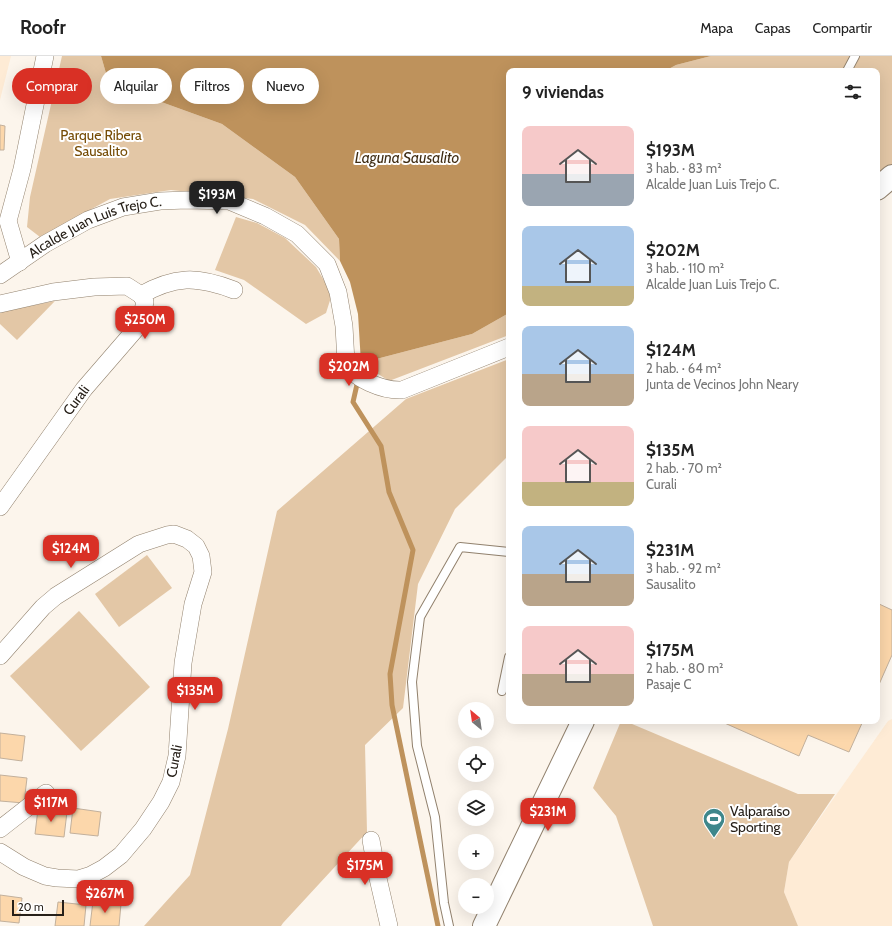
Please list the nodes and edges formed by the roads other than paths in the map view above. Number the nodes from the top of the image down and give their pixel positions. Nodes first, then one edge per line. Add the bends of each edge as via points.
1 (46, 56) edge
2 (855, 56) edge
3 (849, 68) edge
4 (892, 176) edge
5 (880, 186) edge
6 (20, 262) junction
7 (0, 275) edge
8 (234, 290) dead end
9 (141, 295) junction
10 (0, 304) edge
11 (506, 348) edge
12 (0, 507) edge
13 (506, 552) edge
14 (0, 656) edge
15 (506, 672) edge
16 (502, 691) dead end
17 (582, 724) edge
18 (46, 793) dead end
19 (0, 829) edge
20 (370, 840) dead end
21 (0, 852) edge
22 (389, 926) edge
23 (449, 926) edge
24 (484, 926) edge

1 - 6 street via 8,221
2 - 3 lane
4 - 5 main road
6 - 7 street, Alcalde Juan Luis Trejo C.
6 - 11 street, Alcalde Juan Luis Trejo C. via 45,244 88,220 123,207 160,201 228,201 265,216 297,234 327,264 338,292 344,326 346,362 350,369 374,386 402,390
8 - 9 street via 216,283 186,280 154,287
9 - 10 street via 128,286 94,287 53,292
9 - 12 street, Curali via 145,302 135,330 80,394
13 - 23 lane via 460,547 420,618 412,682 417,746 435,817 444,903
14 - 21 street, Curali via 56,596 139,544 174,534 196,546 201,556 203,572 193,604 183,663 177,756 171,782 161,802 121,855 91,875 78,879 45,876
15 - 16 lane
17 - 24 main road
18 - 19 street
20 - 22 street

